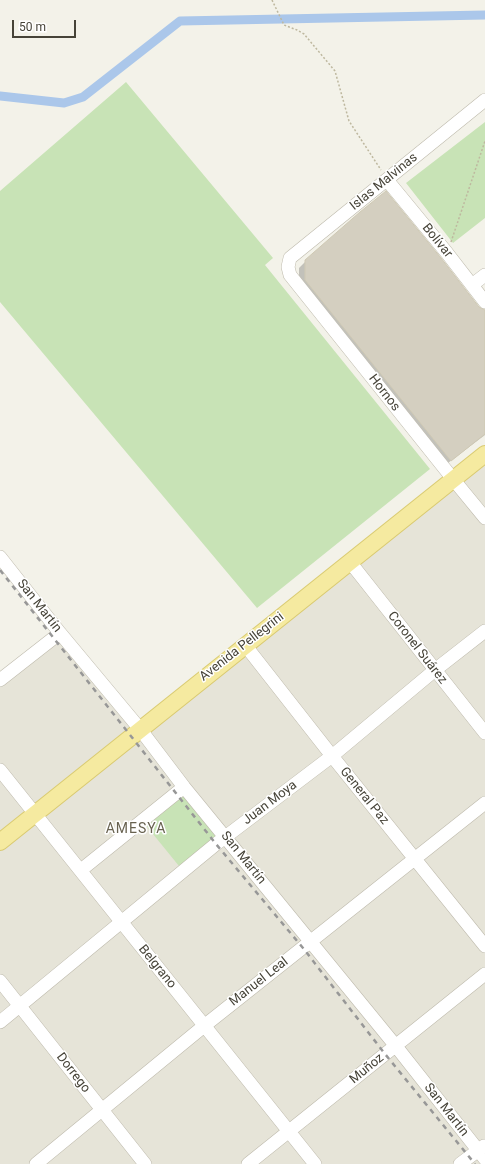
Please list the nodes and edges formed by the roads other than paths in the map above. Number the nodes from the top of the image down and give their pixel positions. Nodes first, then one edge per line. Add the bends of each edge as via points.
1 (485, 100) edge
2 (387, 180) junction
3 (288, 267) joint
4 (485, 275) edge
5 (472, 286) junction
6 (485, 302) edge
7 (485, 454) edge
8 (453, 479) junction
9 (485, 518) edge
10 (0, 557) edge
11 (350, 562) junction
12 (485, 631) edge
13 (60, 633) junction
14 (245, 645) junction
15 (435, 670) junction
16 (0, 680) edge
17 (140, 729) junction
18 (485, 733) edge
19 (332, 756) junction
20 (0, 770) edge
21 (184, 787) junction
22 (485, 803) edge
23 (36, 813) junction
24 (226, 837) junction
25 (0, 842) edge
26 (415, 859) junction
27 (81, 870) junction
28 (122, 922) junction
29 (311, 941) junction
30 (485, 946) edge
31 (485, 974) edge
32 (0, 982) edge
33 (20, 1006) junction
34 (0, 1022) edge
35 (204, 1026) junction
36 (395, 1045) junction
37 (102, 1110) junction
38 (289, 1131) junction
39 (483, 1151) edge
40 (36, 1164) edge
41 (145, 1164) edge
42 (248, 1164) edge
43 (315, 1164) edge
44 (460, 1164) edge

1 - 2 street, Islas Malvinas
2 - 3 street, Islas Malvinas via 290,258
2 - 5 street, Bolívar
3 - 8 street, Hornos via 290,275
4 - 5 street
5 - 6 street, Bolívar
7 - 8 main road, Avenida Pellegrini
8 - 9 street, Hornos
8 - 11 main road, Avenida Pellegrini
10 - 13 street, San Martín
11 - 14 main road, Avenida Pellegrini
11 - 15 street, Coronel Suárez
12 - 15 street, Juan Moya
13 - 16 street
13 - 17 street, San Martín
14 - 17 main road, Avenida Pellegrini
14 - 19 street, General Paz
15 - 18 street, Coronel Suárez
15 - 19 street, Juan Moya
17 - 21 street, San Martín
17 - 23 main road, Avenida Pellegrini
19 - 24 street, Juan Moya
19 - 26 street, General Paz
20 - 23 street, Belgrano
21 - 24 street, San Martín
21 - 27 street
22 - 26 street, Manuel Leal
23 - 25 main road, Avenida Pellegrini
23 - 27 street, Belgrano
24 - 28 street, Juan Moya
24 - 29 street, San Martín
26 - 29 street, Manuel Leal
26 - 30 street, General Paz
27 - 28 street, Belgrano
28 - 33 street, Juan Moya
28 - 35 street, Belgrano
29 - 35 street, Manuel Leal
29 - 36 street, San Martín
31 - 36 street, Muñoz
32 - 33 street, Dorrego
33 - 34 street, Juan Moya
33 - 37 street, Dorrego
35 - 37 street, Manuel Leal
35 - 38 street, Belgrano
36 - 38 street, Muñoz
36 - 39 street, San Martín
37 - 40 street, Manuel Leal
37 - 41 street, Dorrego
38 - 42 street, Muñoz
38 - 43 street, Belgrano
39 - 44 street

